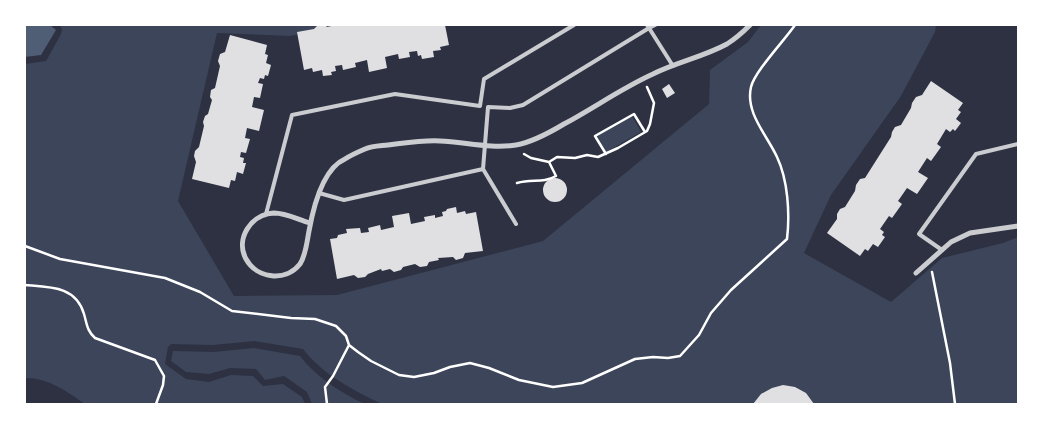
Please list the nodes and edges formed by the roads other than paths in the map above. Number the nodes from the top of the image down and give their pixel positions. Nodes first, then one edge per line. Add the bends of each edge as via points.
1 (574, 25) edge
2 (655, 25) edge
3 (750, 25) edge
4 (648, 27) edge
5 (673, 66) junction
6 (480, 106) junction
7 (488, 107) junction
8 (1018, 144) edge
9 (485, 145) junction
10 (483, 169) junction
11 (319, 193) junction
12 (266, 214) junction
13 (310, 224) junction
14 (516, 224) dead end
15 (1018, 226) edge
16 (942, 250) junction
17 (916, 273) dead end

1 - 6 lane via 484,79
2 - 4 lane
3 - 5 street via 727,43
4 - 5 lane
4 - 7 lane via 523,105
5 - 9 street via 643,78 541,137 519,144
6 - 7 lane
6 - 12 lane via 395,94 292,115
7 - 9 lane
8 - 16 lane via 976,154 919,234
9 - 10 lane
9 - 11 street via 438,140 367,148 340,161
10 - 11 lane via 344,200
10 - 14 lane
11 - 13 street
12 - 13 street via 284,214
12 - 13 street via 248,226 243,236 245,258 260,274 282,276 300,263
15 - 16 street via 970,233
16 - 17 street

